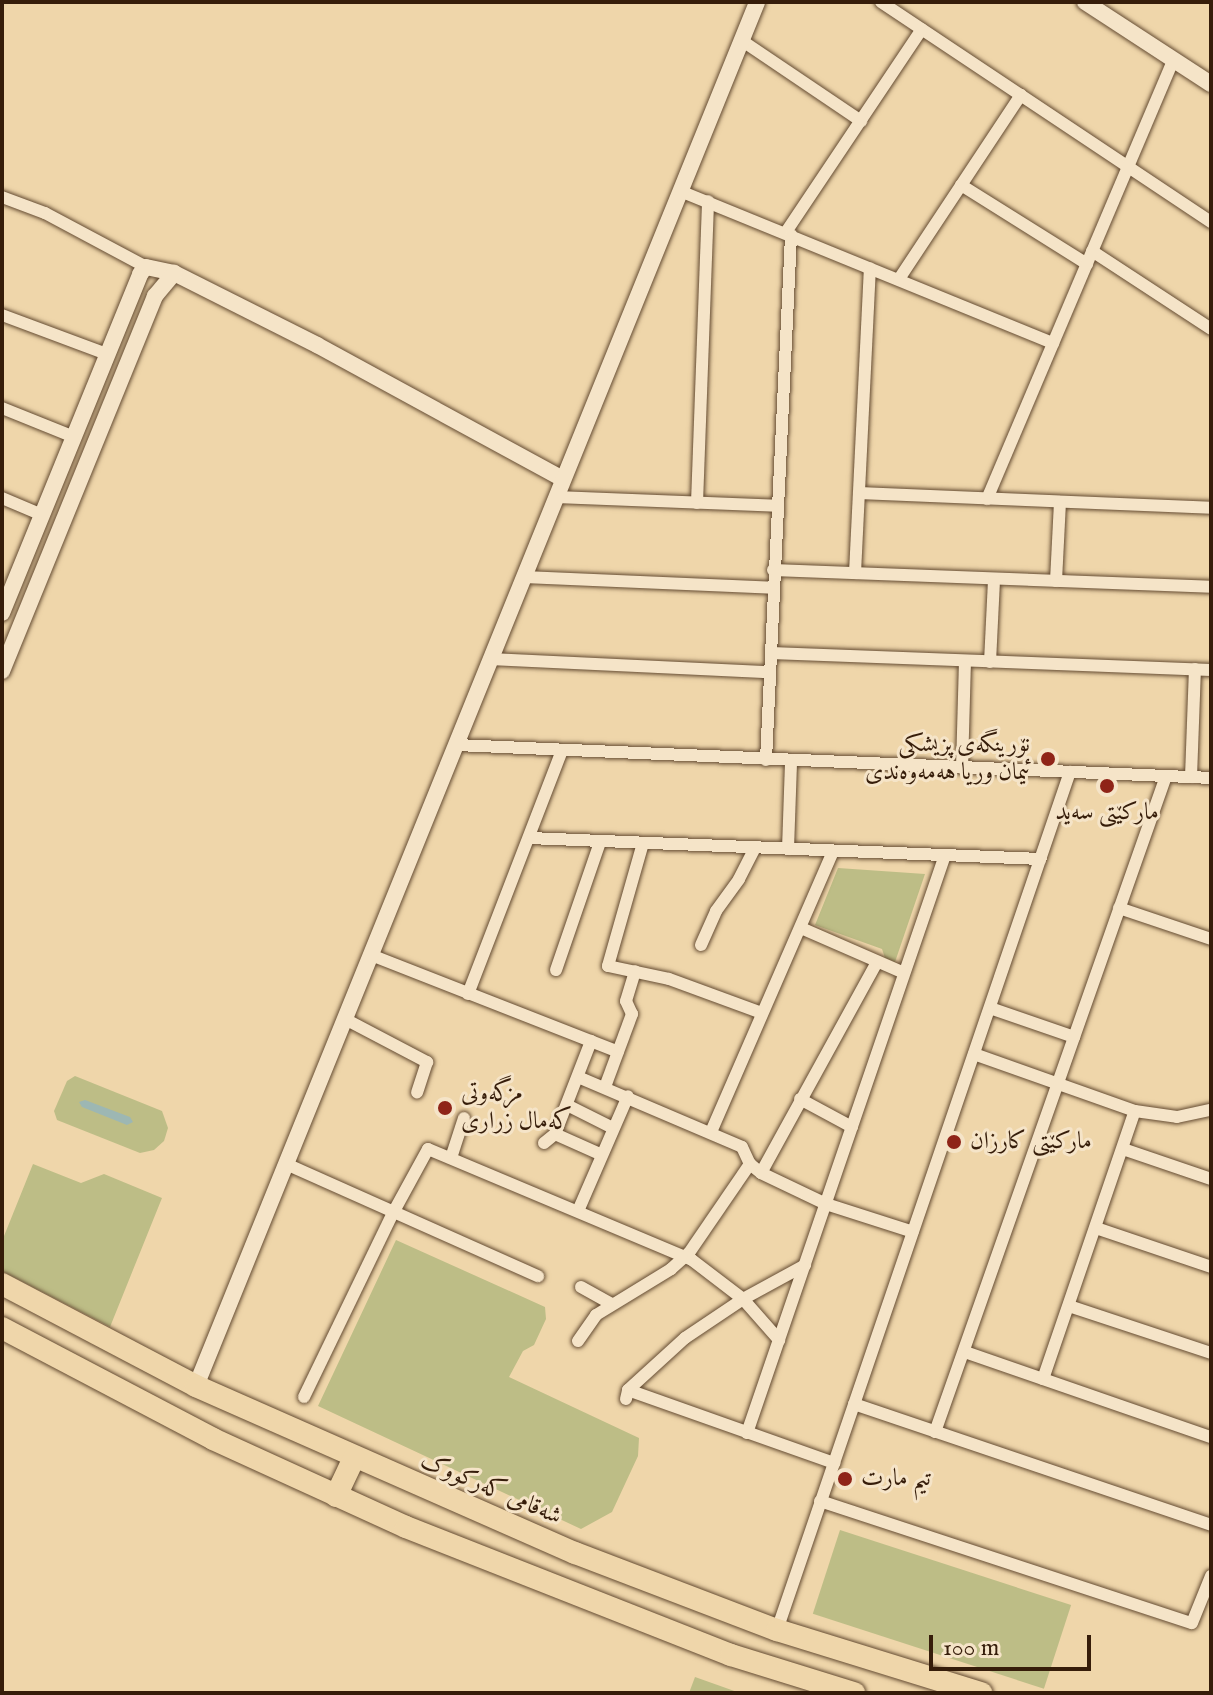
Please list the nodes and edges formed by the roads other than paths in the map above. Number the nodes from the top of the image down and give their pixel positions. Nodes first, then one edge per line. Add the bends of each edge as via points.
1 (757, 2) edge
2 (881, 2) edge
3 (1085, 2) edge
4 (922, 29) junction
5 (741, 40) junction
6 (1173, 60) junction
7 (1209, 80) edge
8 (1021, 95) junction
9 (861, 121) junction
10 (1128, 168) junction
11 (961, 185) junction
12 (680, 191) junction
13 (2, 197) edge
14 (708, 201) junction
15 (1211, 222) edge
16 (788, 234) junction
17 (1092, 251) junction
18 (1087, 264) junction
19 (146, 267) junction
20 (870, 268) junction
21 (174, 273) junction
22 (899, 279) junction
23 (2, 315) edge
24 (1211, 329) edge
25 (1053, 343) junction
26 (107, 354) junction
27 (2, 408) edge
28 (74, 437) junction
29 (563, 479) junction
30 (859, 493) junction
31 (50, 495) junction
32 (556, 497) junction
33 (2, 498) edge
34 (987, 499) junction
35 (697, 503) junction
36 (1060, 503) junction
37 (70, 504) junction
38 (777, 506) junction
39 (1211, 508) edge
40 (42, 515) junction
41 (773, 570) junction
42 (855, 573) junction
43 (524, 577) junction
44 (994, 579) junction
45 (1056, 581) junction
46 (1211, 587) edge
47 (773, 588) junction
48 (6, 593) edge
49 (2, 613) edge
50 (771, 653) junction
51 (490, 659) junction
52 (965, 661) junction
53 (990, 662) junction
54 (1195, 669) junction
55 (1211, 670) edge
56 (2, 671) edge
57 (769, 672) junction
58 (456, 745) junction
59 (562, 751) junction
60 (766, 760) junction
61 (791, 761) junction
62 (962, 768) junction
63 (1070, 772) junction
64 (1166, 776) junction
65 (1191, 777) junction
66 (1211, 778) edge
67 (529, 838) junction
68 (600, 842) junction
69 (643, 843) junction
70 (755, 847) junction
71 (788, 849) junction
72 (833, 851) junction
73 (945, 855) junction
74 (1041, 859) junction
75 (1119, 908) junction
76 (801, 928) junction
77 (1211, 939) edge
78 (701, 945) dead end
79 (371, 955) junction
80 (877, 962) junction
81 (556, 970) dead end
82 (635, 971) junction
83 (904, 973) junction
84 (468, 994) junction
85 (990, 1008) junction
86 (762, 1013) junction
87 (345, 1019) junction
88 (1074, 1037) junction
89 (591, 1041) junction
90 (618, 1052) junction
91 (974, 1054) junction
92 (578, 1077) junction
93 (1059, 1084) junction
94 (605, 1087) junction
95 (417, 1092) dead end
96 (628, 1096) junction
97 (800, 1099) junction
98 (567, 1105) junction
99 (1211, 1110) edge
100 (1135, 1111) junction
101 (464, 1118) dead end
102 (852, 1127) junction
103 (613, 1128) junction
104 (711, 1132) junction
105 (555, 1134) junction
106 (544, 1143) dead end
107 (1123, 1149) junction
108 (602, 1155) junction
109 (451, 1158) junction
110 (286, 1164) junction
111 (750, 1164) junction
112 (761, 1173) junction
113 (1211, 1179) edge
114 (826, 1204) junction
115 (578, 1211) junction
116 (393, 1213) junction
117 (1096, 1228) junction
118 (913, 1232) junction
119 (685, 1257) junction
120 (805, 1265) junction
121 (1211, 1267) edge
122 (538, 1276) dead end
123 (2, 1284) edge
124 (581, 1287) dead end
125 (743, 1299) junction
126 (612, 1304) junction
127 (1069, 1306) junction
128 (2, 1328) edge
129 (779, 1340) junction
130 (578, 1341) dead end
131 (965, 1352) junction
132 (1211, 1353) edge
133 (1043, 1379) junction
134 (196, 1386) junction
135 (304, 1397) dead end
136 (854, 1404) junction
137 (935, 1432) junction
138 (747, 1433) junction
139 (1211, 1437) edge
140 (354, 1458) junction
141 (834, 1463) junction
142 (336, 1496) junction
143 (820, 1501) junction
144 (1211, 1525) edge
145 (1211, 1576) edge
146 (777, 1630) junction
147 (854, 1693) edge
148 (981, 1693) edge

1 - 5 street
2 - 4 street
3 - 6 street
4 - 8 street
4 - 9 street
5 - 9 street
5 - 12 street
6 - 7 street
6 - 10 street
8 - 10 street
8 - 11 street
9 - 16 street
10 - 15 street
10 - 17 street
11 - 18 street
11 - 22 street
12 - 14 street
12 - 29 street
13 - 19 street via 45,213
14 - 16 street
14 - 35 street
16 - 20 street
16 - 38 street
17 - 18 street
17 - 24 street
18 - 25 street
19 - 21 street
19 - 26 street
20 - 22 street
20 - 30 street
21 - 29 street
21 - 37 street via 155,296
22 - 25 street
23 - 26 street
25 - 34 street
26 - 28 street
27 - 28 street
28 - 31 street
29 - 32 street
30 - 34 street
30 - 42 street
31 - 37 street
31 - 40 street
32 - 35 street
32 - 43 street
33 - 40 street
34 - 36 street
35 - 38 street
36 - 39 street
36 - 45 street
37 - 56 street
38 - 41 street
40 - 48 street
41 - 42 street
41 - 47 street
42 - 44 street
43 - 47 street
43 - 51 street
44 - 45 street
44 - 53 street
45 - 46 street
47 - 50 street
48 - 49 street
50 - 52 street
50 - 57 street
51 - 57 street
51 - 58 street
52 - 53 street
52 - 62 street
53 - 54 street
54 - 55 street
54 - 65 street
57 - 60 street
58 - 59 street
58 - 79 street
59 - 60 street
59 - 67 street
60 - 61 street
61 - 62 street
61 - 71 street
62 - 63 street
63 - 64 street
63 - 74 street
64 - 65 street
64 - 75 street
65 - 66 street
67 - 68 street
67 - 84 street
68 - 69 street
68 - 81 street
69 - 70 street
69 - 82 street via 608,966
70 - 71 street
70 - 78 street
71 - 72 street
72 - 73 street
72 - 76 street
73 - 74 street
73 - 83 street
74 - 85 street
75 - 77 street
75 - 88 street
76 - 80 street
76 - 86 street
79 - 84 street
79 - 87 street
80 - 83 street
80 - 97 street
82 - 86 street
82 - 90 street via 626,1001 632,1014
83 - 102 street
84 - 89 street
85 - 88 street
85 - 91 street
86 - 104 street
87 - 95 street via 427,1062
87 - 110 street
88 - 93 street
89 - 90 street
89 - 92 street
90 - 94 street
91 - 93 street
91 - 118 street
92 - 94 street
92 - 98 street
93 - 100 street
93 - 131 street
94 - 96 street
96 - 103 street
96 - 104 street
97 - 102 street
97 - 112 street
98 - 103 street
98 - 105 street
99 - 100 street via 1177,1117
100 - 107 street
101 - 109 street
102 - 114 street
103 - 108 street
104 - 111 street via 742,1147
105 - 106 street
105 - 108 street
107 - 113 street
107 - 117 street
108 - 115 street
109 - 115 street
109 - 116 street via 428,1149
110 - 116 street
110 - 134 street
111 - 112 street
111 - 119 street
112 - 114 street
114 - 118 street
114 - 120 street
115 - 119 street
116 - 122 street
116 - 135 street
117 - 121 street
117 - 127 street
118 - 136 street
119 - 125 street
119 - 126 street
120 - 125 street
120 - 129 street
123 - 134 highway, شەقامی کەرکووک
124 - 126 street
125 - 129 street
125 - 138 street via 685,1338 627,1394
126 - 130 street via 596,1315
127 - 132 street
127 - 133 street
128 - 142 highway via 138,1402
129 - 138 street
131 - 133 street
131 - 137 street
133 - 139 street
134 - 140 highway, شەقامی کەرکووک
136 - 137 street
136 - 141 street
137 - 144 street
138 - 141 street
140 - 142 highway
140 - 146 highway, شەقامی کەرکووک via 647,1583
141 - 143 street
142 - 147 highway via 594,1604
143 - 145 street via 1192,1623
143 - 146 street
146 - 148 highway, شەقامی کەرکووک

